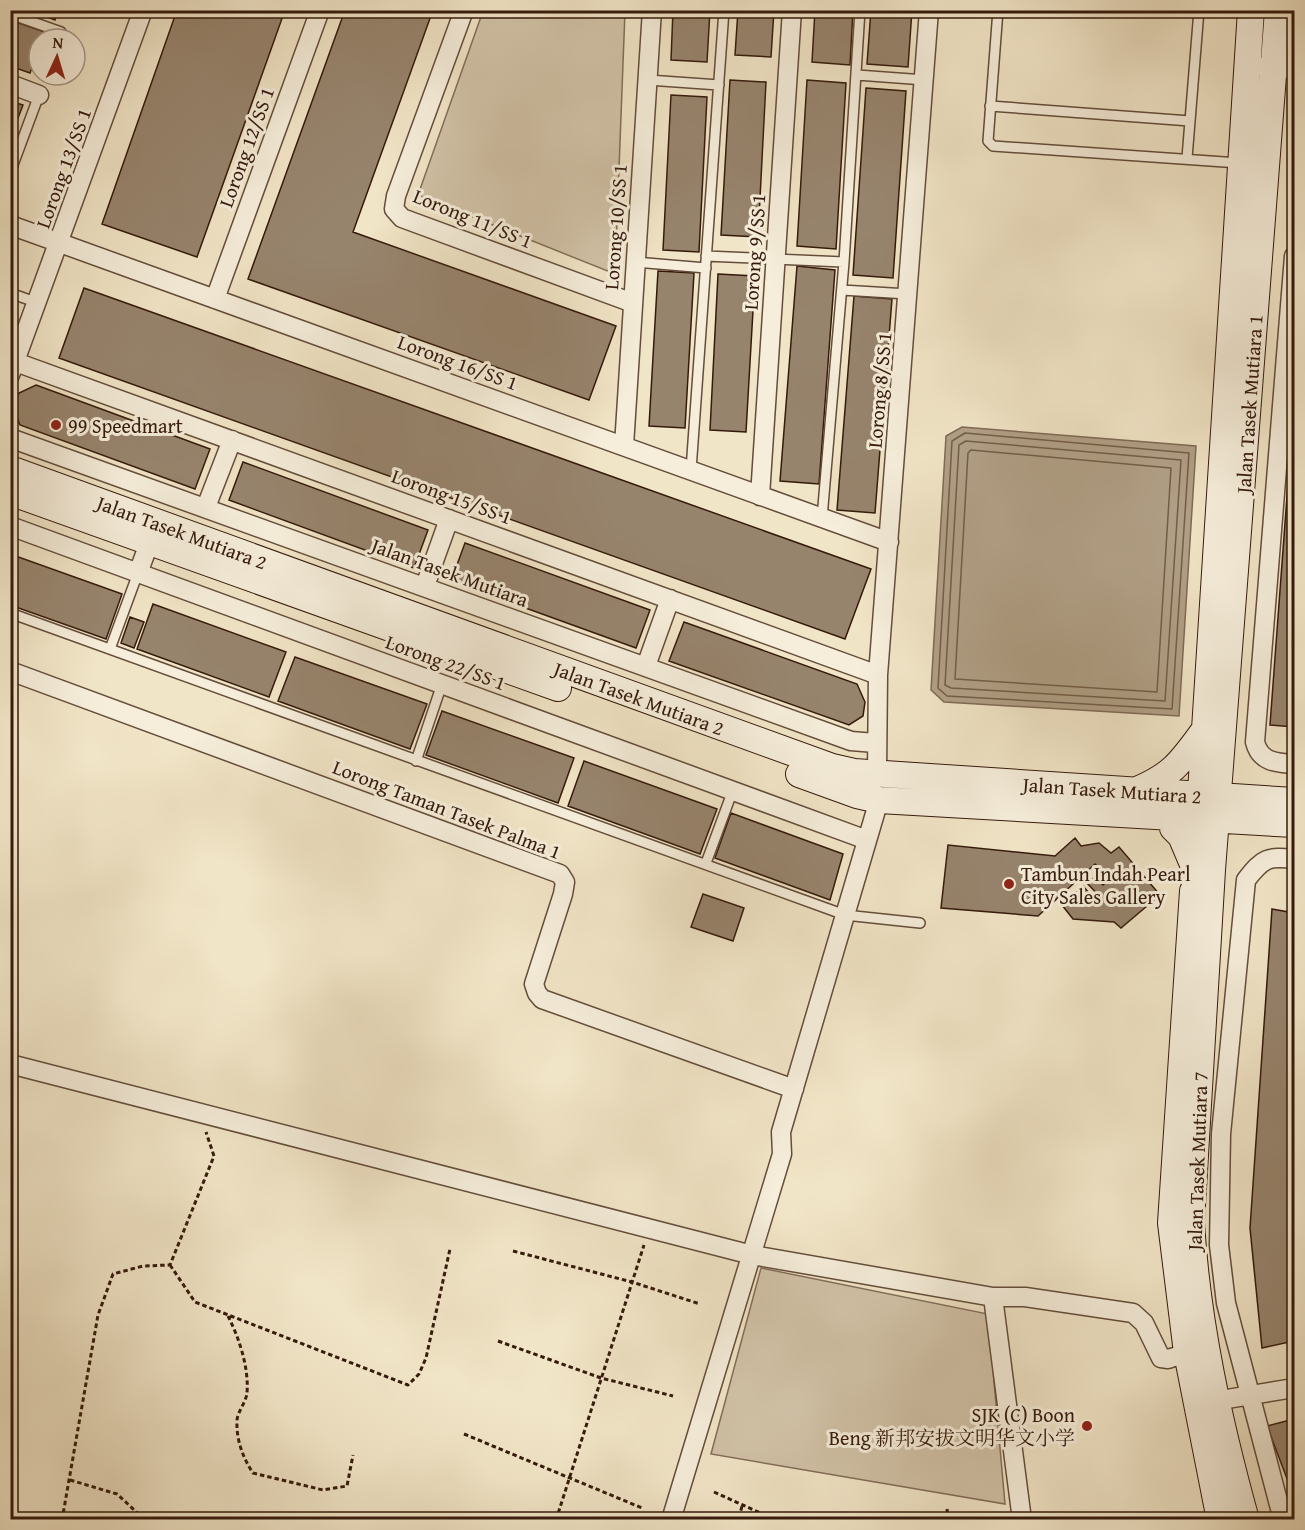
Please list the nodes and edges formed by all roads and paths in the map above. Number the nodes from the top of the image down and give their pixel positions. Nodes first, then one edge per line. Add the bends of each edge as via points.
1 (143, 10) edge
2 (320, 10) edge
3 (464, 10) edge
4 (652, 10) edge
5 (724, 10) edge
6 (792, 10) edge
7 (860, 10) edge
8 (929, 10) edge
9 (998, 10) edge
10 (1186, 10) edge
11 (1251, 10) edge
12 (1278, 10) edge
13 (1199, 11) edge
14 (10, 14) edge
15 (47, 27) edge
16 (1247, 65) junction
17 (1284, 68) edge
18 (857, 75) junction
19 (648, 80) junction
20 (925, 80) junction
21 (10, 84) edge
22 (719, 85) junction
23 (39, 95) joint
24 (990, 106) junction
25 (1190, 121) junction
26 (13, 156) edge
27 (1188, 158) junction
28 (1240, 164) junction
29 (10, 172) edge
30 (10, 225) edge
31 (60, 243) junction
32 (706, 256) junction
33 (1294, 256) edge
34 (776, 259) junction
35 (635, 262) junction
36 (844, 262) junction
37 (705, 267) junction
38 (1294, 278) edge
39 (842, 290) junction
40 (10, 293) edge
41 (909, 294) junction
42 (215, 299) junction
43 (38, 303) junction
44 (633, 303) junction
45 (1291, 347) edge
46 (12, 365) edge
47 (10, 438) edge
48 (232, 440) junction
49 (624, 446) junction
50 (691, 471) junction
51 (11, 486) edge
52 (760, 496) junction
53 (206, 507) junction
54 (822, 518) junction
55 (449, 519) junction
56 (10, 526) edge
57 (150, 541) junction
58 (889, 542) junction
59 (138, 573) junction
60 (425, 586) junction
61 (670, 599) junction
62 (10, 613) edge
63 (110, 649) junction
64 (646, 666) junction
65 (10, 671) edge
66 (878, 675) junction
67 (442, 684) junction
68 (1215, 729) junction
69 (876, 743) junction
70 (416, 761) junction
71 (1294, 764) edge
72 (877, 773) junction
73 (733, 790) junction
74 (879, 800) junction
75 (1294, 801) edge
76 (1135, 803) junction
77 (1210, 807) junction
78 (1280, 815) edge
79 (867, 840) junction
80 (1294, 859) edge
81 (705, 863) junction
82 (1204, 870) junction
83 (845, 915) junction
84 (920, 923) dead end
85 (10, 1064) edge
86 (794, 1089) junction
87 (200, 1113) junction
88 (650, 1228) junction
89 (450, 1249) dead end
90 (513, 1251) dead end
91 (752, 1255) junction
92 (170, 1265) junction
93 (632, 1282) junction
94 (993, 1297) junction
95 (700, 1304) dead end
96 (227, 1314) junction
97 (498, 1341) dead end
98 (1187, 1353) junction
99 (601, 1378) junction
100 (1294, 1388) edge
101 (673, 1396) dead end
102 (1248, 1396) junction
103 (1215, 1401) junction
104 (464, 1434) dead end
105 (353, 1455) dead end
106 (569, 1478) junction
107 (70, 1480) junction
108 (714, 1492) dead end
109 (742, 1506) junction
110 (642, 1508) dead end
111 (947, 1509) dead end
112 (739, 1518) dead end
113 (62, 1520) edge
114 (145, 1520) edge
115 (556, 1520) edge
116 (671, 1520) edge
117 (776, 1520) edge
118 (948, 1520) edge
119 (1022, 1520) edge
120 (1220, 1520) edge
121 (1246, 1520) edge
122 (1283, 1520) edge

1 - 31 street, Lorong 13/SS 1
2 - 42 street, Lorong 12/SS 1
3 - 44 street, Lorong 11/SS 1 via 394,208 402,218
4 - 19 street, Lorong 10/SS 1
5 - 22 lane
6 - 34 street, Lorong 9/SS 1
7 - 18 lane
8 - 20 street, Lorong 8/SS 1
9 - 24 lane
10 - 13 lane
11 - 16 street, Jalan Tasek Mutiara 1
12 - 17 street, Jalan Tasek Mutiara 1
13 - 25 lane
14 - 15 lane
16 - 17 street
16 - 28 street, Jalan Tasek Mutiara 1
17 - 68 street, Jalan Tasek Mutiara 1
18 - 20 lane
18 - 36 lane
19 - 22 lane
19 - 35 street, Lorong 10/SS 1
20 - 41 street, Lorong 8/SS 1
21 - 23 street
22 - 32 lane
23 - 26 lane
24 - 25 lane
24 - 27 lane via 988,141 993,146
25 - 27 lane
26 - 29 lane
27 - 28 lane
28 - 68 street, Jalan Tasek Mutiara 1
30 - 31 street, Lorong 16/SS 1
31 - 42 street, Lorong 16/SS 1
31 - 43 street, Lorong 13/SS 1
32 - 34 lane
32 - 37 lane
33 - 38 street, Jalan Tasek Mutiara 1
34 - 36 lane
34 - 52 street, Lorong 9/SS 1
35 - 37 lane
35 - 44 street, Lorong 10/SS 1
36 - 39 lane
37 - 50 lane
38 - 45 street, Jalan Tasek Mutiara 1
39 - 41 lane
39 - 54 lane
40 - 43 lane
41 - 58 street, Lorong 8/SS 1
42 - 49 street, Lorong 16/SS 1
43 - 46 street, Lorong 13/SS 1
44 - 49 street, Lorong 10/SS 1
45 - 71 street, Jalan Tasek Mutiara 1 via 1255,742 1257,752 1265,758
46 - 48 street, Lorong 15/SS 1
47 - 53 street, Jalan Tasek Mutiara
48 - 53 street
48 - 55 street, Lorong 15/SS 1
49 - 50 street, Lorong 16/SS 1
50 - 52 street, Lorong 16/SS 1
51 - 57 street, Jalan Tasek Mutiara 2
51 - 72 street, Jalan Tasek Mutiara 2 via 810,760
52 - 54 street, Lorong 16/SS 1
53 - 60 street, Jalan Tasek Mutiara
54 - 58 street, Lorong 16/SS 1
55 - 60 street
55 - 61 street, Lorong 15/SS 1
56 - 59 street, Lorong 22/SS 1
57 - 59 street
57 - 74 street, Jalan Tasek Mutiara 2
58 - 66 street, Lorong 8/SS 1
59 - 63 lane
59 - 67 street, Lorong 22/SS 1
60 - 64 street, Jalan Tasek Mutiara
61 - 64 street
61 - 66 street, Lorong 15/SS 1
62 - 63 lane
63 - 70 lane
64 - 69 street, Jalan Tasek Mutiara via 851,741
65 - 86 street, Lorong Taman Tasek Palma 1 via 560,874 566,882 534,984 542,999
66 - 69 street, Lorong 8/SS 1
67 - 70 lane
67 - 73 street, Lorong 22/SS 1
68 - 76 street
68 - 77 street, Jalan Tasek Mutiara 1
68 - 78 street via 1235,770
69 - 72 street, Lorong 8/SS 1
70 - 81 lane
72 - 76 street, Jalan Tasek Mutiara 2
73 - 79 street, Lorong 22/SS 1
73 - 81 lane
74 - 76 street, Jalan Tasek Mutiara 2
74 - 79 street
75 - 78 street, Jalan Tasek Mutiara 2
76 - 77 street, Jalan Tasek Mutiara 2
76 - 82 street via 1167,821
77 - 78 street, Jalan Tasek Mutiara 2
77 - 82 street, Jalan Tasek Mutiara 7
78 - 82 street via 1235,837
79 - 83 street
80 - 102 street, Jalan Tasek Mutiara 7 via 1270,857 1246,880 1221,1134 1219,1245 1226,1303
81 - 83 lane
82 - 98 street, Jalan Tasek Mutiara 7 via 1171,1223
82 - 103 street, Jalan Tasek Mutiara 7 via 1191,1222 1194,1275
83 - 84 lane
83 - 86 street
85 - 87 street
86 - 91 street via 781,1132 783,1154
87 - 88 street
87 - 92 path via 214,1156
88 - 91 street
88 - 93 path
89 - 96 path via 426,1358 419,1374 408,1385
90 - 93 path
91 - 94 street
91 - 116 street
92 - 96 path via 195,1302
92 - 107 path via 144,1266 113,1274 98,1316
93 - 95 path
93 - 99 path
94 - 98 street via 1025,1297 1133,1313 1144,1323 1161,1358
94 - 119 street
96 - 105 path via 240,1339 247,1394 237,1419 242,1456 253,1473 323,1490 335,1488 346,1486
97 - 99 path
98 - 120 street, Jalan Tasek Mutiara 7
99 - 101 path
99 - 106 path
100 - 102 street
102 - 103 street
102 - 122 street, Jalan Tasek Mutiara 7
103 - 121 street, Jalan Tasek Mutiara 7
104 - 106 path
106 - 110 path
106 - 115 path
107 - 113 path
107 - 114 path via 117,1494
108 - 109 path
109 - 112 path
109 - 117 path
111 - 118 path

